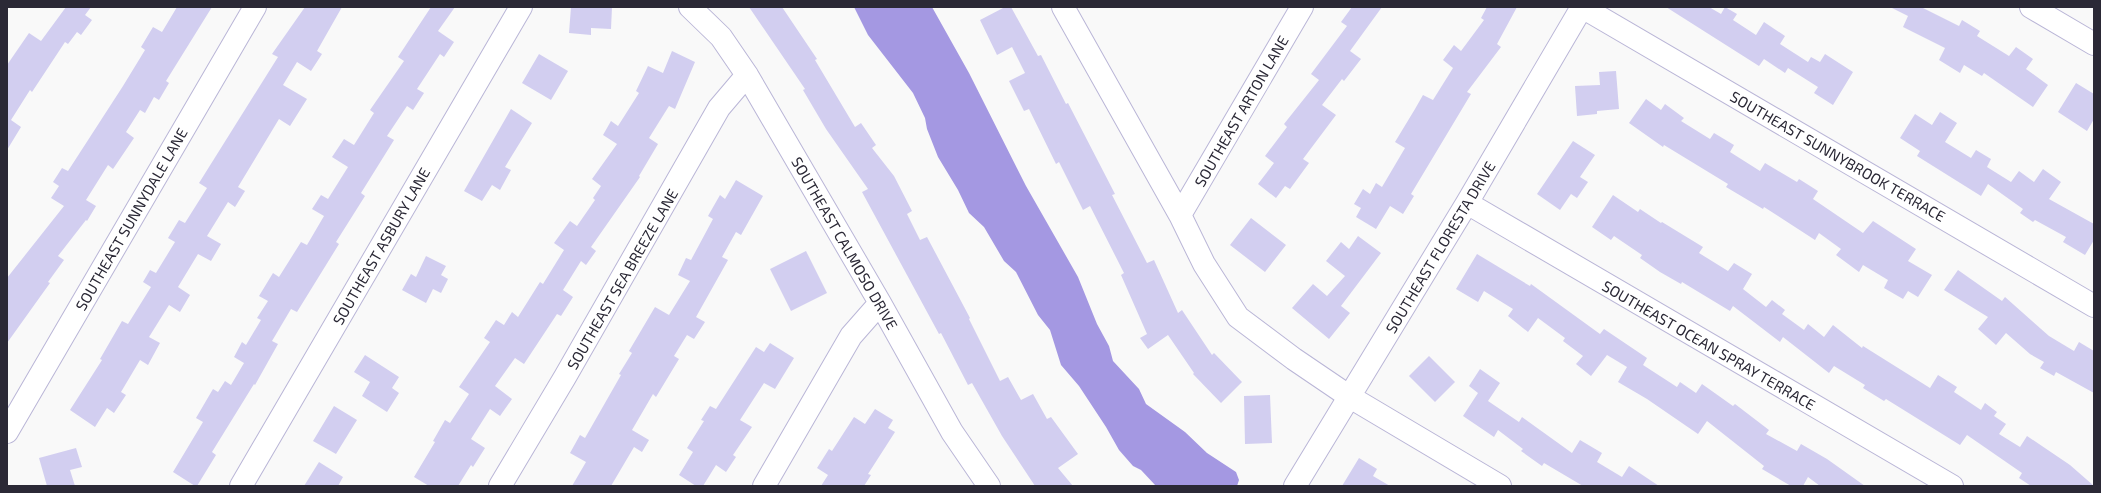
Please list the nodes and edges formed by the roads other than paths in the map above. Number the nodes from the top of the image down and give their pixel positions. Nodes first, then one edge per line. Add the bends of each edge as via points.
1 (255, 7) edge
2 (521, 7) edge
3 (690, 7) edge
4 (1062, 7) edge
5 (1302, 7) edge
6 (1582, 7) edge
7 (2030, 7) edge
8 (2094, 44) edge
9 (748, 75) junction
10 (1467, 203) junction
11 (1180, 216) junction
12 (880, 303) junction
13 (2094, 306) edge
14 (1350, 397) junction
15 (7, 432) edge
16 (241, 486) edge
17 (500, 486) edge
18 (764, 486) edge
19 (989, 486) edge
20 (1295, 486) edge
21 (1500, 486) edge
22 (1952, 486) edge

1 - 15 street, SOUTHEAST SUNNYDALE LANE
2 - 16 street, SOUTHEAST ASBURY LANE
3 - 9 street, SOUTHEAST CALMOSO DRIVE via 722,37
4 - 11 street
5 - 11 street, SOUTHEAST ARTON LANE
6 - 10 street, SOUTHEAST FLORESTA DRIVE
6 - 13 street, SOUTHEAST SUNNYBROOK TERRACE
7 - 8 street
9 - 12 street, SOUTHEAST CALMOSO DRIVE
9 - 17 street, SOUTHEAST SEA BREEZE LANE via 719,108
10 - 14 street, SOUTHEAST FLORESTA DRIVE
10 - 22 street, SOUTHEAST OCEAN SPRAY TERRACE
11 - 14 street via 1204,264 1238,316 1294,359
12 - 18 street via 851,336
12 - 19 street, SOUTHEAST CALMOSO DRIVE via 952,432
14 - 20 street, SOUTHEAST FLORESTA DRIVE
14 - 21 street

